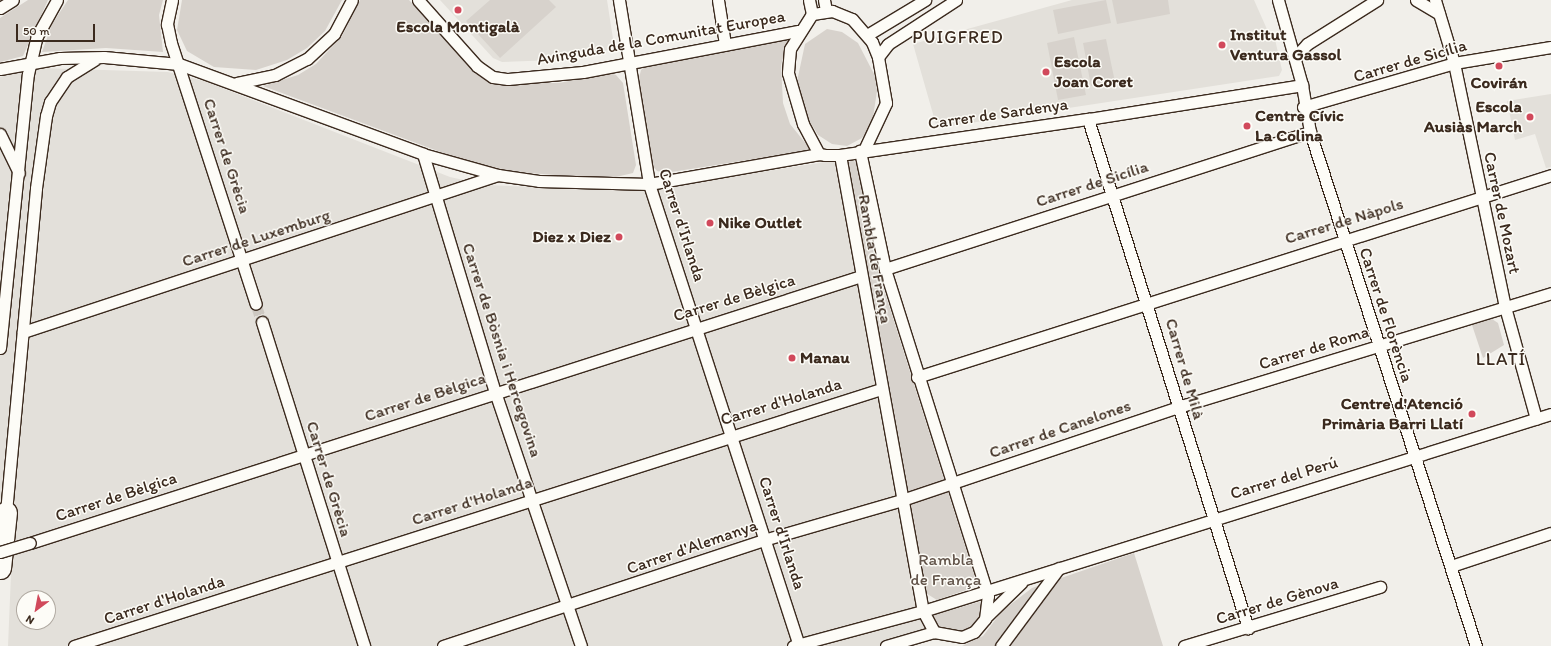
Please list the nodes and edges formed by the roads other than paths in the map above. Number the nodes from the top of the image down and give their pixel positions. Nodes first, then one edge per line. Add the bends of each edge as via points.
1 (13, 0) edge
2 (57, 0) edge
3 (172, 0) edge
4 (352, 0) edge
5 (418, 0) edge
6 (619, 0) edge
7 (718, 0) edge
8 (809, 0) edge
9 (925, 0) edge
10 (956, 0) edge
11 (1278, 0) edge
12 (1377, 0) edge
13 (1416, 0) edge
14 (1435, 0) edge
15 (825, 5) edge
16 (0, 8) edge
17 (812, 14) junction
18 (1439, 14) junction
19 (798, 31) junction
20 (867, 35) junction
21 (725, 44) junction
22 (1551, 47) edge
23 (104, 57) junction
24 (878, 57) junction
25 (1295, 57) junction
26 (30, 61) junction
27 (629, 62) junction
28 (1454, 63) junction
29 (179, 64) junction
30 (0, 69) edge
31 (236, 83) junction
32 (1302, 85) junction
33 (1303, 107) junction
34 (1088, 119) junction
35 (1310, 132) junction
36 (0, 134) edge
37 (862, 151) junction
38 (423, 154) junction
39 (819, 154) junction
40 (840, 155) junction
41 (20, 175) junction
42 (498, 175) junction
43 (1551, 175) edge
44 (649, 184) junction
45 (1112, 196) junction
46 (1480, 197) junction
47 (436, 198) junction
48 (1344, 239) junction
49 (242, 260) junction
50 (885, 269) junction
51 (861, 276) junction
52 (1551, 293) edge
53 (1147, 301) junction
54 (256, 304) tunnel mouth
55 (1505, 307) junction
56 (262, 322) tunnel mouth
57 (697, 327) junction
58 (23, 332) junction
59 (0, 342) edge
60 (1378, 346) junction
61 (0, 348) edge
62 (917, 377) junction
63 (881, 389) junction
64 (495, 392) junction
65 (1178, 408) junction
66 (1551, 414) edge
67 (1536, 419) junction
68 (732, 435) junction
69 (303, 454) junction
70 (1414, 456) junction
71 (952, 484) junction
72 (533, 500) junction
73 (902, 500) junction
74 (6, 512) junction
75 (1212, 518) junction
76 (1551, 533) edge
77 (0, 537) edge
78 (766, 539) junction
79 (0, 552) edge
80 (337, 562) junction
81 (1451, 566) junction
82 (0, 568) edge
83 (1060, 568) junction
84 (1028, 578) junction
85 (1380, 587) dead end
86 (986, 590) junction
87 (566, 607) junction
88 (923, 611) junction
89 (985, 619) junction
90 (1248, 628) junction
91 (934, 632) junction
92 (797, 645) edge
93 (74, 646) edge
94 (364, 646) edge
95 (443, 646) edge
96 (581, 646) edge
97 (886, 646) edge
98 (1001, 646) edge
99 (1184, 646) edge
100 (1476, 646) edge

1 - 16 street
2 - 26 street via 37,36
3 - 29 street, Carrer de Grècia via 167,24
4 - 31 street via 334,34 307,59 275,75
5 - 27 street, Avinguda de la Comunitat Europea via 477,66 499,79 542,78
6 - 27 street, Carrer d'Irlanda
7 - 21 street
8 - 17 street
9 - 20 street
10 - 24 street via 888,44
11 - 25 street, Carrer de Florència
12 - 25 street via 1307,44
13 - 18 street
14 - 18 street, Carrer de Mozart
15 - 17 street
15 - 20 street via 852,19
17 - 19 street
18 - 28 street, Carrer de Mozart
19 - 21 street, Avinguda de la Comunitat Europea
19 - 39 street via 790,49 788,73 800,117
20 - 24 street
21 - 27 street, Avinguda de la Comunitat Europea
22 - 28 street, Carrer de Sicília
23 - 26 street
23 - 29 street
23 - 58 street via 70,73 50,102 36,188
24 - 37 street via 886,103
25 - 32 street, Carrer de Florència
26 - 30 street
26 - 41 street
27 - 44 street, Carrer d'Irlanda
28 - 33 street, Carrer de Sicília via 1340,99
28 - 46 street, Carrer de Mozart
29 - 31 street
29 - 49 street, Carrer de Grècia
31 - 38 street
32 - 33 street, Carrer de Florència
32 - 34 street, Carrer de Sardenya
33 - 35 street, Carrer de Florència
34 - 37 street, Carrer de Sardenya
34 - 45 street, Carrer de Milà
35 - 45 street, Carrer de Sicília
35 - 48 street, Carrer de Florència
36 - 41 street
37 - 40 street
37 - 50 street, Rambla de França
38 - 42 street
38 - 47 street, Carrer de Bòsnia i Hercegovina
39 - 40 street
39 - 44 street
40 - 51 street, Rambla de França
41 - 59 street
42 - 44 street via 567,183
42 - 47 street, Carrer de Luxemburg
43 - 46 street, Carrer de Nàpols
44 - 57 street, Carrer d'Irlanda
45 - 50 street, Carrer de Sicília
45 - 53 street, Carrer de Milà
46 - 48 street, Carrer de Nàpols
46 - 55 street, Carrer de Mozart
47 - 49 street, Carrer de Luxemburg
47 - 64 street, Carrer de Bòsnia i Hercegovina
48 - 53 street, Carrer de Nàpols
48 - 60 street, Carrer de Florència
49 - 54 street, Carrer de Grècia
49 - 58 street, Carrer de Luxemburg
50 - 62 street, Rambla de França
51 - 57 street, Carrer de Bèlgica
51 - 63 street, Rambla de França
52 - 55 street, Carrer de Roma
53 - 62 street, Carrer de Nàpols
53 - 65 street, Carrer de Milà
55 - 60 street, Carrer de Roma
55 - 67 street, Carrer de Mozart
56 - 69 street, Carrer de Grècia
57 - 64 street, Carrer de Bèlgica
57 - 68 street, Carrer d'Irlanda
58 - 74 street
59 - 61 street
60 - 65 street, Carrer de Roma
60 - 70 street, Carrer de Florència
62 - 71 street, Rambla de França
63 - 68 street, Carrer d'Holanda
63 - 73 street, Rambla de França
64 - 69 street, Carrer de Bèlgica
64 - 72 street, Carrer de Bòsnia i Hercegovina
65 - 71 street, Carrer de Canelones
65 - 75 street, Carrer de Milà
66 - 67 street, Carrer del Perú
67 - 70 street, Carrer del Perú
68 - 72 street, Carrer d'Holanda
68 - 78 street, Carrer d'Irlanda
69 - 79 street, Carrer de Bèlgica, bridge
69 - 80 street, Carrer de Grècia
70 - 75 street, Carrer del Perú
70 - 81 street, Carrer de Florència
71 - 73 street, Carrer d'Alemanya
71 - 86 street, Rambla de França
72 - 80 street, Carrer d'Holanda
72 - 87 street, Carrer de Bòsnia i Hercegovina
73 - 78 street, Carrer d'Alemanya
73 - 88 street, Rambla de França
74 - 77 highway
74 - 82 highway
75 - 83 street, Carrer del Perú
75 - 90 street, Carrer de Milà
76 - 81 street
78 - 87 street, Carrer d'Alemanya
78 - 92 street, Carrer d'Irlanda
80 - 93 street, Carrer d'Holanda
80 - 94 street, Carrer de Grècia
81 - 100 street, Carrer de Florència
83 - 84 street, Carrer del Perú
83 - 98 street
84 - 86 street, Carrer del Perú
84 - 89 street, Carrer del Perú via 1009,592
85 - 90 street, Carrer de Gènova
86 - 88 street, Carrer del Perú
86 - 89 street, Rambla de França
87 - 95 street, Carrer d'Alemanya
87 - 96 street, Carrer de Bòsnia i Hercegovina
88 - 91 street, Rambla de França
88 - 92 street, Carrer del Perú
89 - 91 street via 974,632 962,637
90 - 99 street, Carrer de Gènova
91 - 97 street

